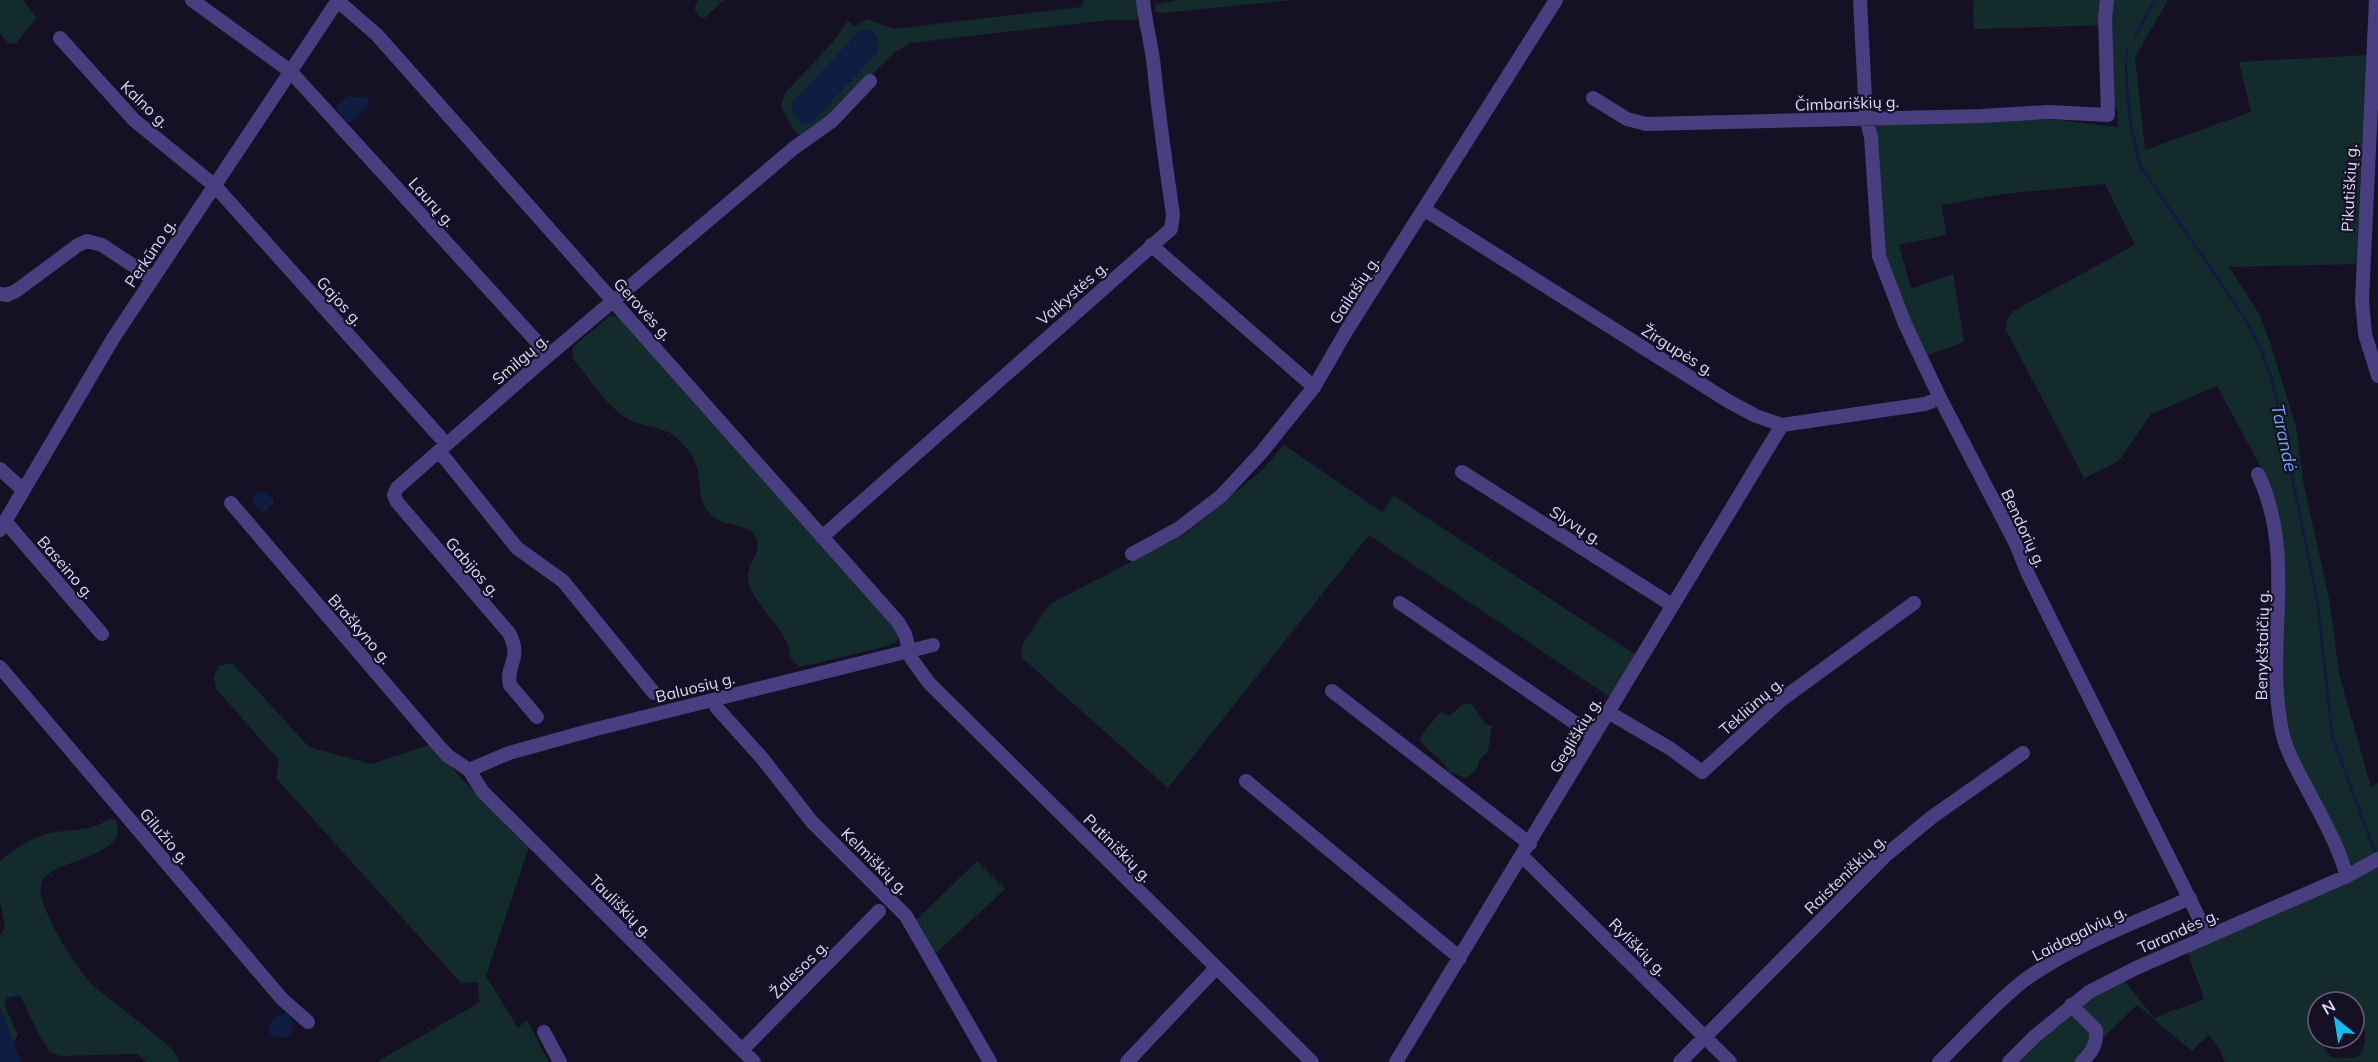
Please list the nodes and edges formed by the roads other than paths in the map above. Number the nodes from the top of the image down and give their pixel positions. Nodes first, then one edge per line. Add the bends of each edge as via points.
1 (192, 0) edge
2 (338, 0) edge
3 (1143, 0) edge
4 (1556, 0) edge
5 (1860, 0) edge
6 (2107, 0) edge
7 (2376, 0) edge
8 (60, 38) dead end
9 (290, 71) junction
10 (870, 81) dead end
11 (1593, 98) dead end
12 (1866, 118) junction
13 (215, 186) junction
14 (1425, 210) junction
15 (1151, 245) junction
16 (152, 278) junction
17 (0, 294) edge
18 (614, 301) junction
19 (549, 355) junction
20 (2378, 376) edge
21 (1314, 387) junction
22 (1940, 398) junction
23 (1782, 425) junction
24 (440, 437) dead end
25 (439, 451) junction
26 (0, 470) edge
27 (1462, 472) dead end
28 (2258, 474) dead end
29 (23, 490) junction
30 (231, 503) dead end
31 (3, 526) edge
32 (822, 537) junction
33 (1132, 554) dead end
34 (1400, 603) dead end
35 (1914, 603) dead end
36 (1672, 605) junction
37 (102, 634) dead end
38 (933, 645) dead end
39 (909, 651) junction
40 (0, 667) edge
41 (1332, 691) dead end
42 (654, 693) dead end
43 (713, 700) junction
44 (1608, 712) junction
45 (537, 717) dead end
46 (1594, 736) junction
47 (2023, 753) dead end
48 (469, 770) junction
49 (1246, 781) dead end
50 (1530, 844) junction
51 (1522, 856) junction
52 (2378, 860) edge
53 (2347, 876) junction
54 (2190, 898) junction
55 (879, 911) dead end
56 (2208, 936) junction
57 (1460, 958) junction
58 (1216, 968) junction
59 (2071, 1005) junction
60 (308, 1022) dead end
61 (544, 1032) dead end
62 (1705, 1037) junction
63 (742, 1050) junction
64 (560, 1062) edge
65 (754, 1062) edge
66 (990, 1062) edge
67 (1127, 1062) edge
68 (1312, 1062) edge
69 (1396, 1062) edge
70 (1680, 1062) edge
71 (1730, 1062) edge
72 (1939, 1062) edge
73 (2009, 1062) edge
74 (2082, 1062) edge

1 - 9 street, Laurų g.
2 - 9 street, Perkūno g.
2 - 18 street, Gerovės g. via 377,35
3 - 15 street, Vaikystės g. via 1173,215 1171,229
4 - 14 street, Gailašių g.
5 - 12 street, Bendorių g.
6 - 12 street, Čimbariškių g. via 2108,115 2049,112
7 - 20 street, Pikutiškių g. via 2362,300 2365,334
8 - 13 street, Kalno g. via 134,120
9 - 13 street, Perkūno g.
9 - 19 street, Laurų g.
10 - 18 street, Smilgų g. via 832,121 794,148
11 - 12 street, Čimbariškių g. via 1627,119 1646,124
12 - 22 street, Bendorių g. via 1871,137 1879,256
13 - 16 street, Perkūno g.
13 - 24 street, Gajos g.
14 - 21 street, Gailašių g.
14 - 23 street, Žirgupės g. via 1728,401
15 - 21 street
15 - 32 street, Vaikystės g.
16 - 17 street via 102,245 87,241 16,291
16 - 29 street, Perkūno g.
18 - 19 street, Smilgų g.
18 - 32 street, Gerovės g.
19 - 25 street, Smilgų g.
21 - 33 street, Gailašių g. via 1221,496 1178,529
22 - 23 street, Žirgupės g. via 1925,404
22 - 54 street, Bendorių g.
23 - 36 street, Gegliškių g.
25 - 42 street via 517,548 563,581
25 - 45 street, Gabijos g. via 394,495 509,633 515,657 510,685
26 - 29 street
27 - 36 street, Slyvų g.
28 - 53 street, Benykštaičių g. via 2272,511 2278,543 2275,692 2282,730 2290,754 2340,852
29 - 31 street, Perkūno g.
30 - 48 street, Braškyno g. via 437,744
31 - 37 street, Baseino g.
32 - 39 street, Gerovės g. via 898,622
34 - 46 street
35 - 44 street, Tekliūnų g. via 1781,700 1702,772
36 - 44 street, Gegliškių g.
38 - 39 street, Baluosių g.
39 - 43 street, Baluosių g.
39 - 58 street, Putiniškių g. via 930,683
40 - 60 street, Gilužio g. via 282,999
41 - 50 street
43 - 48 street, Baluosių g. via 509,753
43 - 66 street, Kelmiškių g. via 812,822 906,916
44 - 46 street, Gegliškių g.
46 - 50 street, Gegliškių g.
47 - 62 street, Raisteniškių g. via 1932,817 1886,855
48 - 63 street, Tauliškių g. via 483,792
49 - 57 street
50 - 51 street, Gegliškių g.
51 - 57 street, Gegliškių g.
51 - 62 street, Ryliškių g.
52 - 53 street, Tarandės g.
53 - 56 street, Tarandės g.
54 - 56 street, Bendorių g.
54 - 72 street, Laidagalvių g. via 2040,970 2021,983
55 - 63 street, Žalesos g.
56 - 59 street, Tarandės g. via 2113,979
57 - 69 street, Gegliškių g.
58 - 67 street
58 - 68 street, Putiniškių g.
59 - 73 street, Tarandės g.
59 - 74 street via 2096,1030 2093,1050
61 - 64 street
62 - 70 street, Raisteniškių g.
62 - 71 street, Ryliškių g.
63 - 65 street, Tauliškių g.

